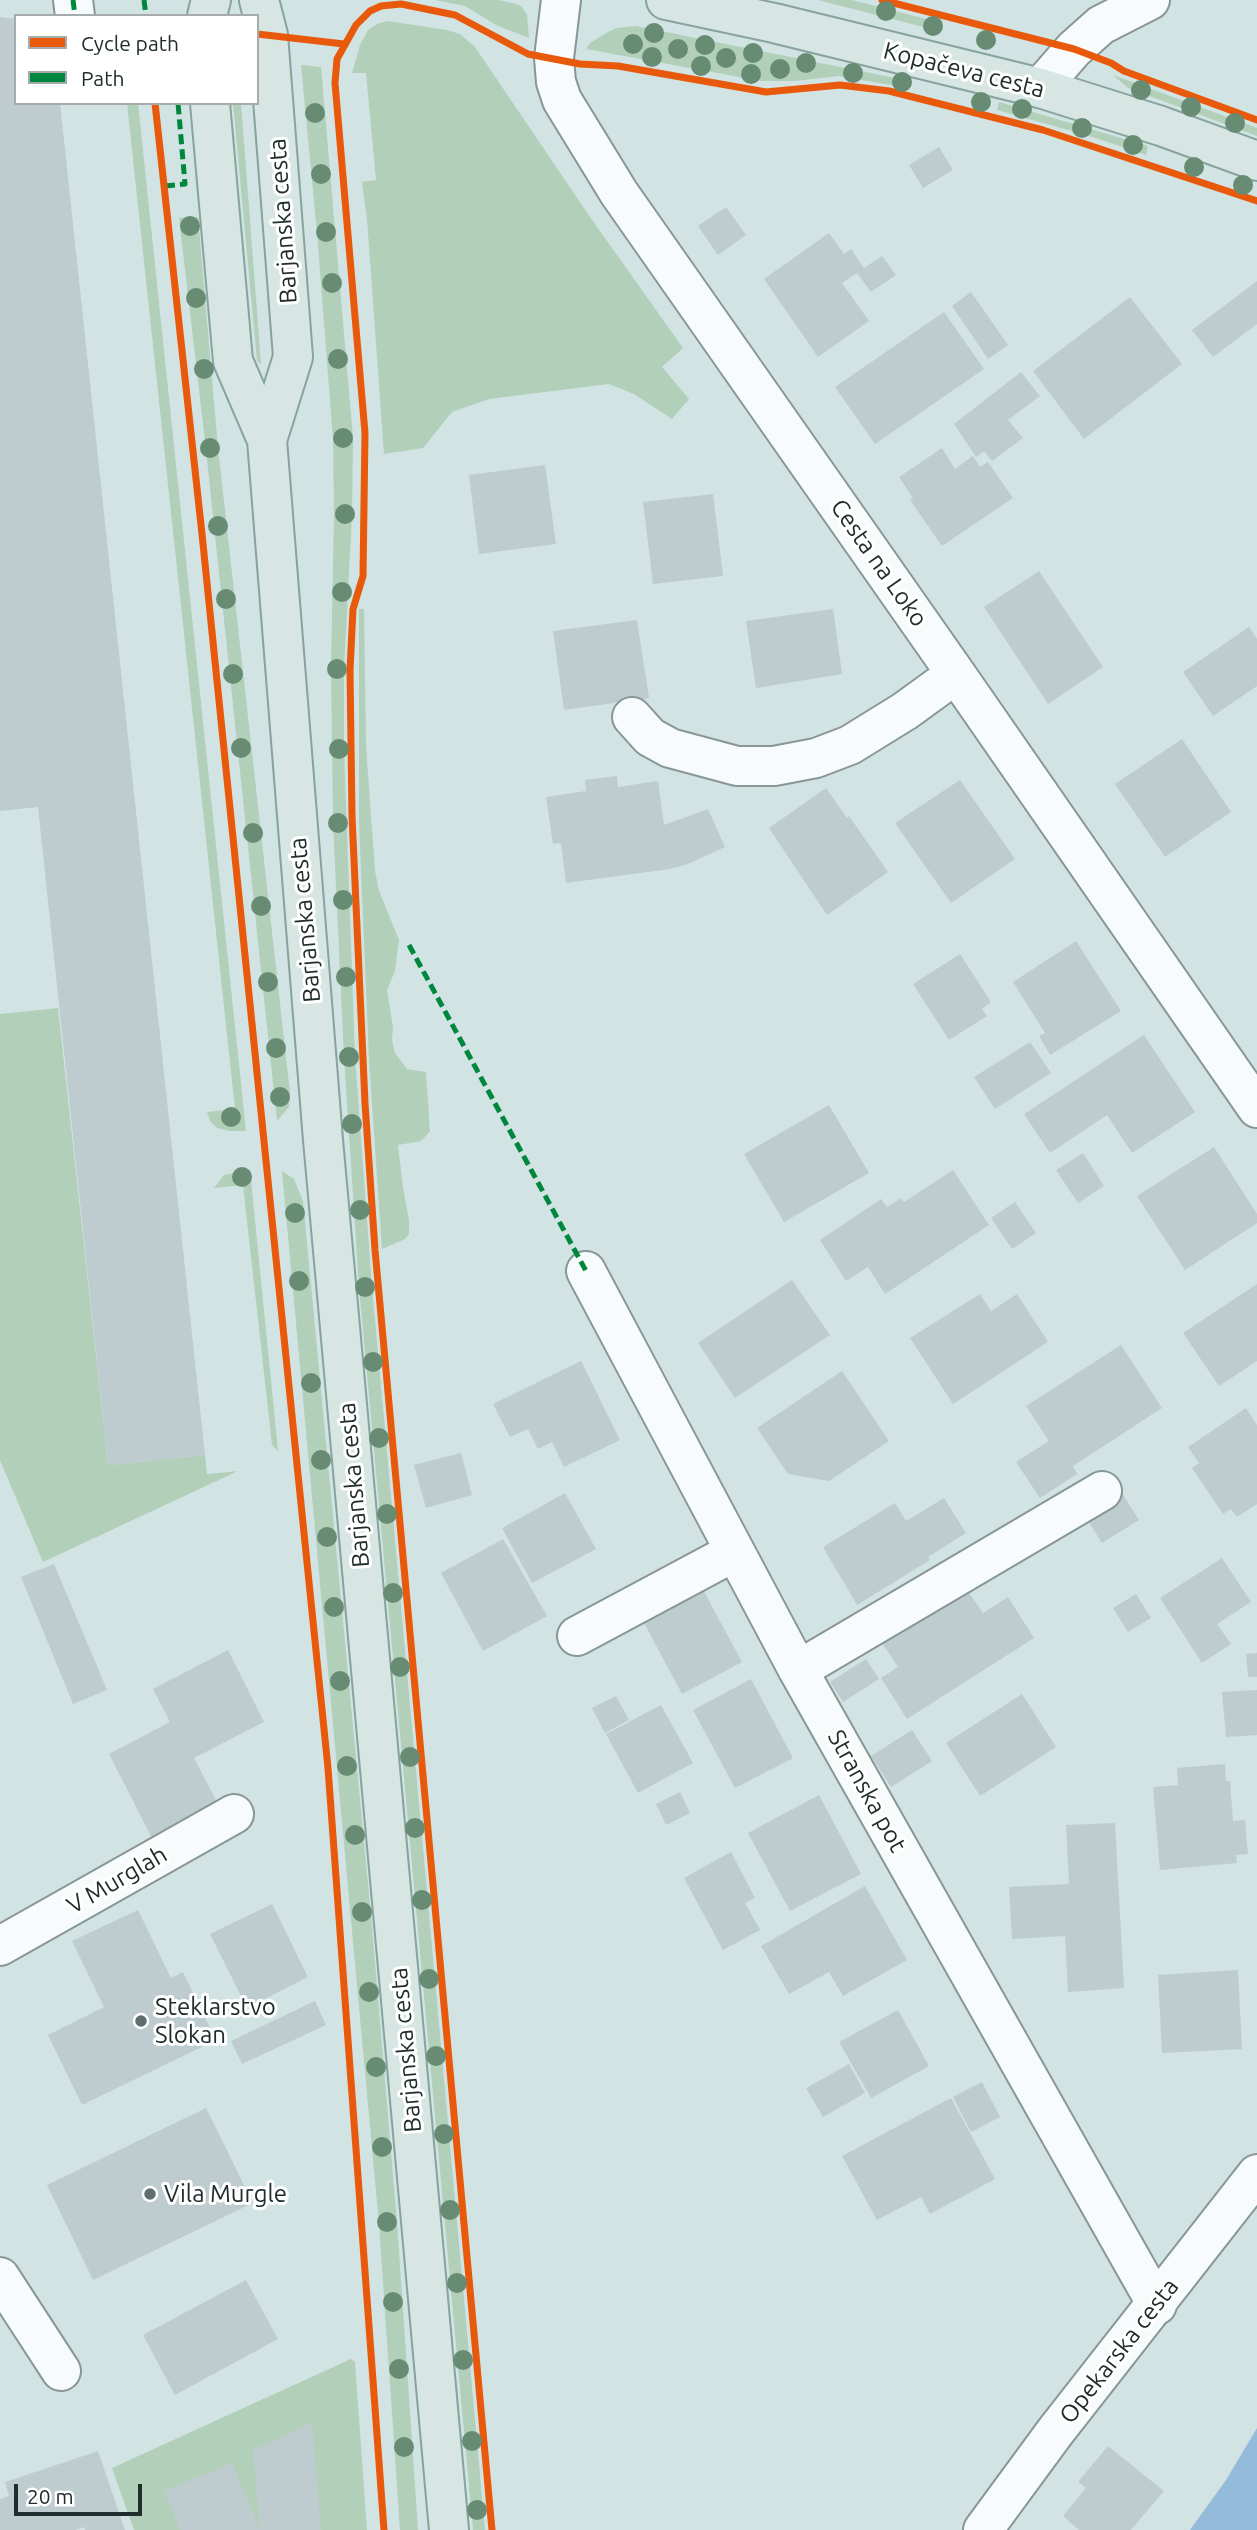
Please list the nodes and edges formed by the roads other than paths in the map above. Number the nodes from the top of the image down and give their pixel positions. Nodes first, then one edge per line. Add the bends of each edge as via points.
1 (259, 0) edge
2 (561, 0) edge
3 (666, 0) edge
4 (1150, 0) edge
5 (1040, 88) junction
6 (210, 105) edge
7 (1257, 161) edge
8 (267, 440) junction
9 (957, 674) junction
10 (632, 717) dead end
11 (1257, 1108) edge
12 (586, 1271) dead end
13 (1102, 1491) dead end
14 (734, 1552) junction
15 (577, 1636) dead end
16 (798, 1670) junction
17 (234, 1814) dead end
18 (0, 1947) edge
19 (1257, 2174) edge
20 (0, 2277) edge
21 (1157, 2305) junction
22 (61, 2371) dead end
23 (449, 2530) edge
24 (983, 2530) edge

1 - 8 main road, Barjanska cesta via 268,35 293,357
2 - 9 street, Cesta na Loko via 554,58 562,100 619,193
3 - 5 main road, Kopačeva cesta
4 - 5 street via 1101,25
5 - 7 main road, Kopačeva cesta
6 - 8 main road, Barjanska cesta via 233,361
8 - 23 main road, Barjanska cesta via 323,1140
9 - 10 street via 850,745 775,766 737,766 670,748 650,737
9 - 11 street, Cesta na Loko
12 - 14 street, Stranska pot
13 - 16 street
14 - 15 street
14 - 16 street, Stranska pot
16 - 21 street, Stranska pot
17 - 18 street, V Murglah
19 - 21 street, Opekarska cesta
20 - 22 street
21 - 24 street, Opekarska cesta

